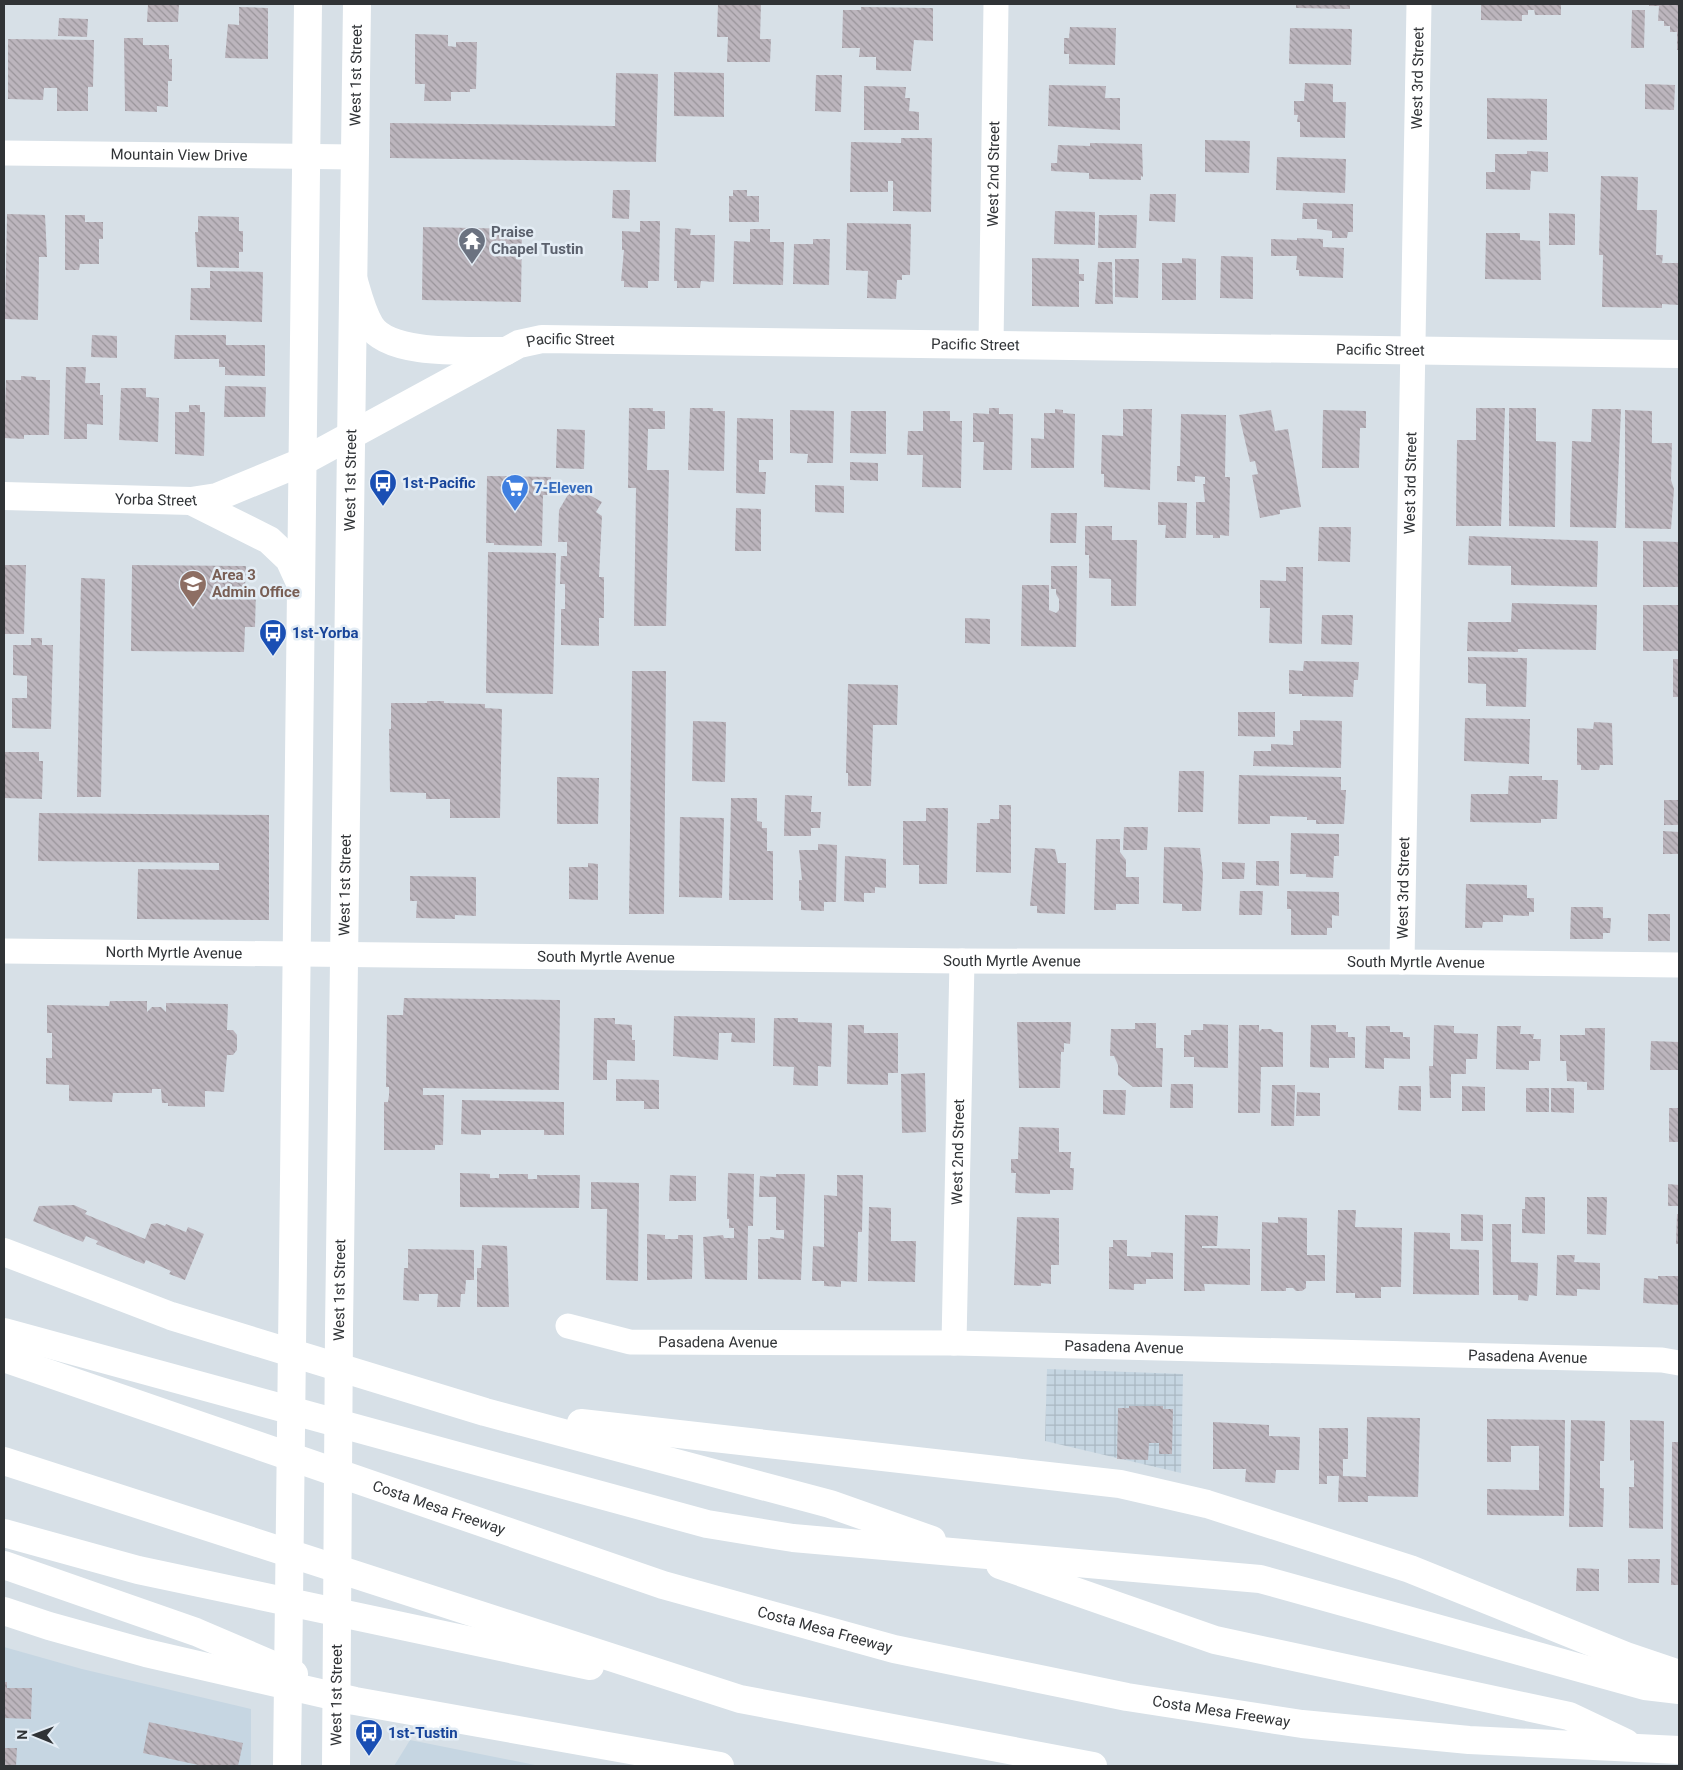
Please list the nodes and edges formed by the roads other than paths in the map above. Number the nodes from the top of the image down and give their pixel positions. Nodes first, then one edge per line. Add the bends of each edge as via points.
1 (308, 4) edge
2 (357, 4) edge
3 (996, 4) edge
4 (1419, 4) edge
5 (4, 153) edge
6 (306, 157) junction
7 (355, 157) junction
8 (353, 278) junction
9 (991, 344) junction
10 (1413, 350) junction
11 (507, 351) junction
12 (1679, 354) edge
13 (351, 434) junction
14 (302, 462) junction
15 (4, 496) edge
16 (191, 501) junction
17 (301, 584) junction
18 (4, 951) edge
19 (296, 953) junction
20 (344, 954) junction
21 (962, 961) junction
22 (1402, 962) junction
23 (1679, 965) edge
24 (4, 1252) edge
25 (568, 1326) dead end
26 (4, 1332) edge
27 (954, 1343) junction
28 (4, 1358) edge
29 (1679, 1363) edge
30 (485, 1412) junction
31 (4, 1461) edge
32 (4, 1533) edge
33 (4, 1565) edge
34 (4, 1611) edge
35 (1679, 1674) edge
36 (1679, 1690) edge
37 (740, 1699) junction
38 (355, 1701) junction
39 (1638, 1749) junction
40 (1679, 1750) edge
41 (287, 1766) edge
42 (336, 1766) edge
43 (720, 1766) edge
44 (1093, 1766) edge

1 - 6 main road
2 - 7 main road, West 1st Street
3 - 9 street, West 2nd Street
4 - 10 street, West 3rd Street
5 - 6 street, Mountain View Drive
6 - 7 street, Mountain View Drive
6 - 14 main road
7 - 8 main road, West 1st Street
8 - 11 main road via 370,326 387,339 429,349
8 - 13 main road, West 1st Street
9 - 10 main road, Pacific Street
9 - 11 main road, Pacific Street via 565,338 519,344
10 - 12 main road, Pacific Street
10 - 22 street, West 3rd Street
11 - 13 main road, Pacific Street
13 - 14 main road, Pacific Street
13 - 20 main road, West 1st Street
14 - 16 main road, Yorba Street via 218,497
14 - 17 main road
15 - 16 main road, Yorba Street
16 - 17 main road via 269,540 290,559
17 - 19 main road
18 - 19 street, North Myrtle Avenue
19 - 20 street, North Myrtle Avenue
19 - 41 main road
20 - 21 street, South Myrtle Avenue
20 - 42 main road, West 1st Street
21 - 22 street, South Myrtle Avenue
21 - 27 street, West 2nd Street
22 - 23 street, South Myrtle Avenue
24 - 30 main road via 171,1316
25 - 27 street, Pasadena Avenue via 630,1342
26 - 36 main road via 708,1524 793,1538 1260,1578 1645,1686
27 - 29 street, Pasadena Avenue via 1662,1360
28 - 39 main road, Costa Mesa Freeway via 663,1585 894,1649 1127,1697 1302,1724 1469,1740
30 - 35 main road via 1120,1484 1207,1504 1410,1569 1626,1656
30 - 39 main road via 830,1504 1215,1640 1569,1716
31 - 37 main road
32 - 37 main road via 138,1570
33 - 38 main road via 196,1632
34 - 38 main road via 146,1653
37 - 44 main road
38 - 43 main road
39 - 40 main road, Costa Mesa Freeway

